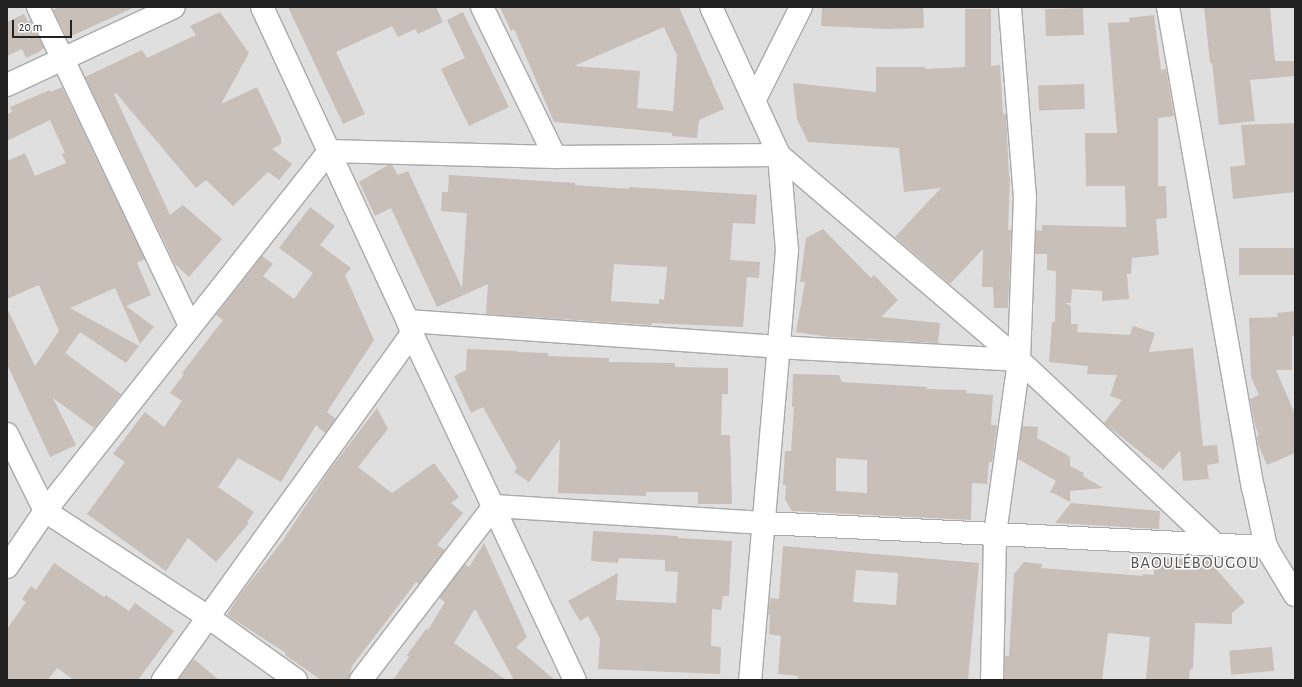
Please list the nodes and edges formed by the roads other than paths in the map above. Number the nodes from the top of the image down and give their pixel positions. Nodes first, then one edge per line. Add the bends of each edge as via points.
1 (38, 7) edge
2 (174, 7) edge
3 (262, 7) edge
4 (482, 7) edge
5 (711, 7) edge
6 (801, 7) edge
7 (1010, 7) edge
8 (1168, 7) edge
9 (63, 60) junction
10 (7, 84) edge
11 (755, 99) junction
12 (329, 151) junction
13 (779, 155) junction
14 (554, 157) junction
15 (190, 325) junction
16 (410, 327) junction
17 (778, 346) junction
18 (1019, 360) junction
19 (7, 434) edge
20 (494, 506) junction
21 (45, 511) junction
22 (764, 523) junction
23 (995, 534) junction
24 (1215, 544) junction
25 (1266, 546) junction
26 (7, 568) edge
27 (1295, 595) edge
28 (208, 617) junction
29 (573, 678) edge
30 (163, 680) edge
31 (296, 680) edge
32 (361, 680) edge
33 (750, 680) edge
34 (992, 680) edge

1 - 9 street
2 - 9 street
3 - 12 street
4 - 14 street
5 - 11 street
6 - 11 street
7 - 18 street via 1025,198
8 - 25 street via 1253,487
9 - 10 street
9 - 15 street
11 - 13 street
12 - 14 street
12 - 15 street
12 - 16 street
13 - 14 street
13 - 17 street via 787,250
13 - 18 street
15 - 21 street
16 - 17 street
16 - 20 street
16 - 28 street
17 - 18 street
17 - 22 street
18 - 23 street
18 - 24 street
19 - 21 street
20 - 22 street
20 - 29 street
20 - 32 street
21 - 26 street
21 - 28 street
22 - 23 street
22 - 33 street
23 - 24 street
23 - 34 street
24 - 25 street
25 - 27 street
28 - 30 street
28 - 31 street

